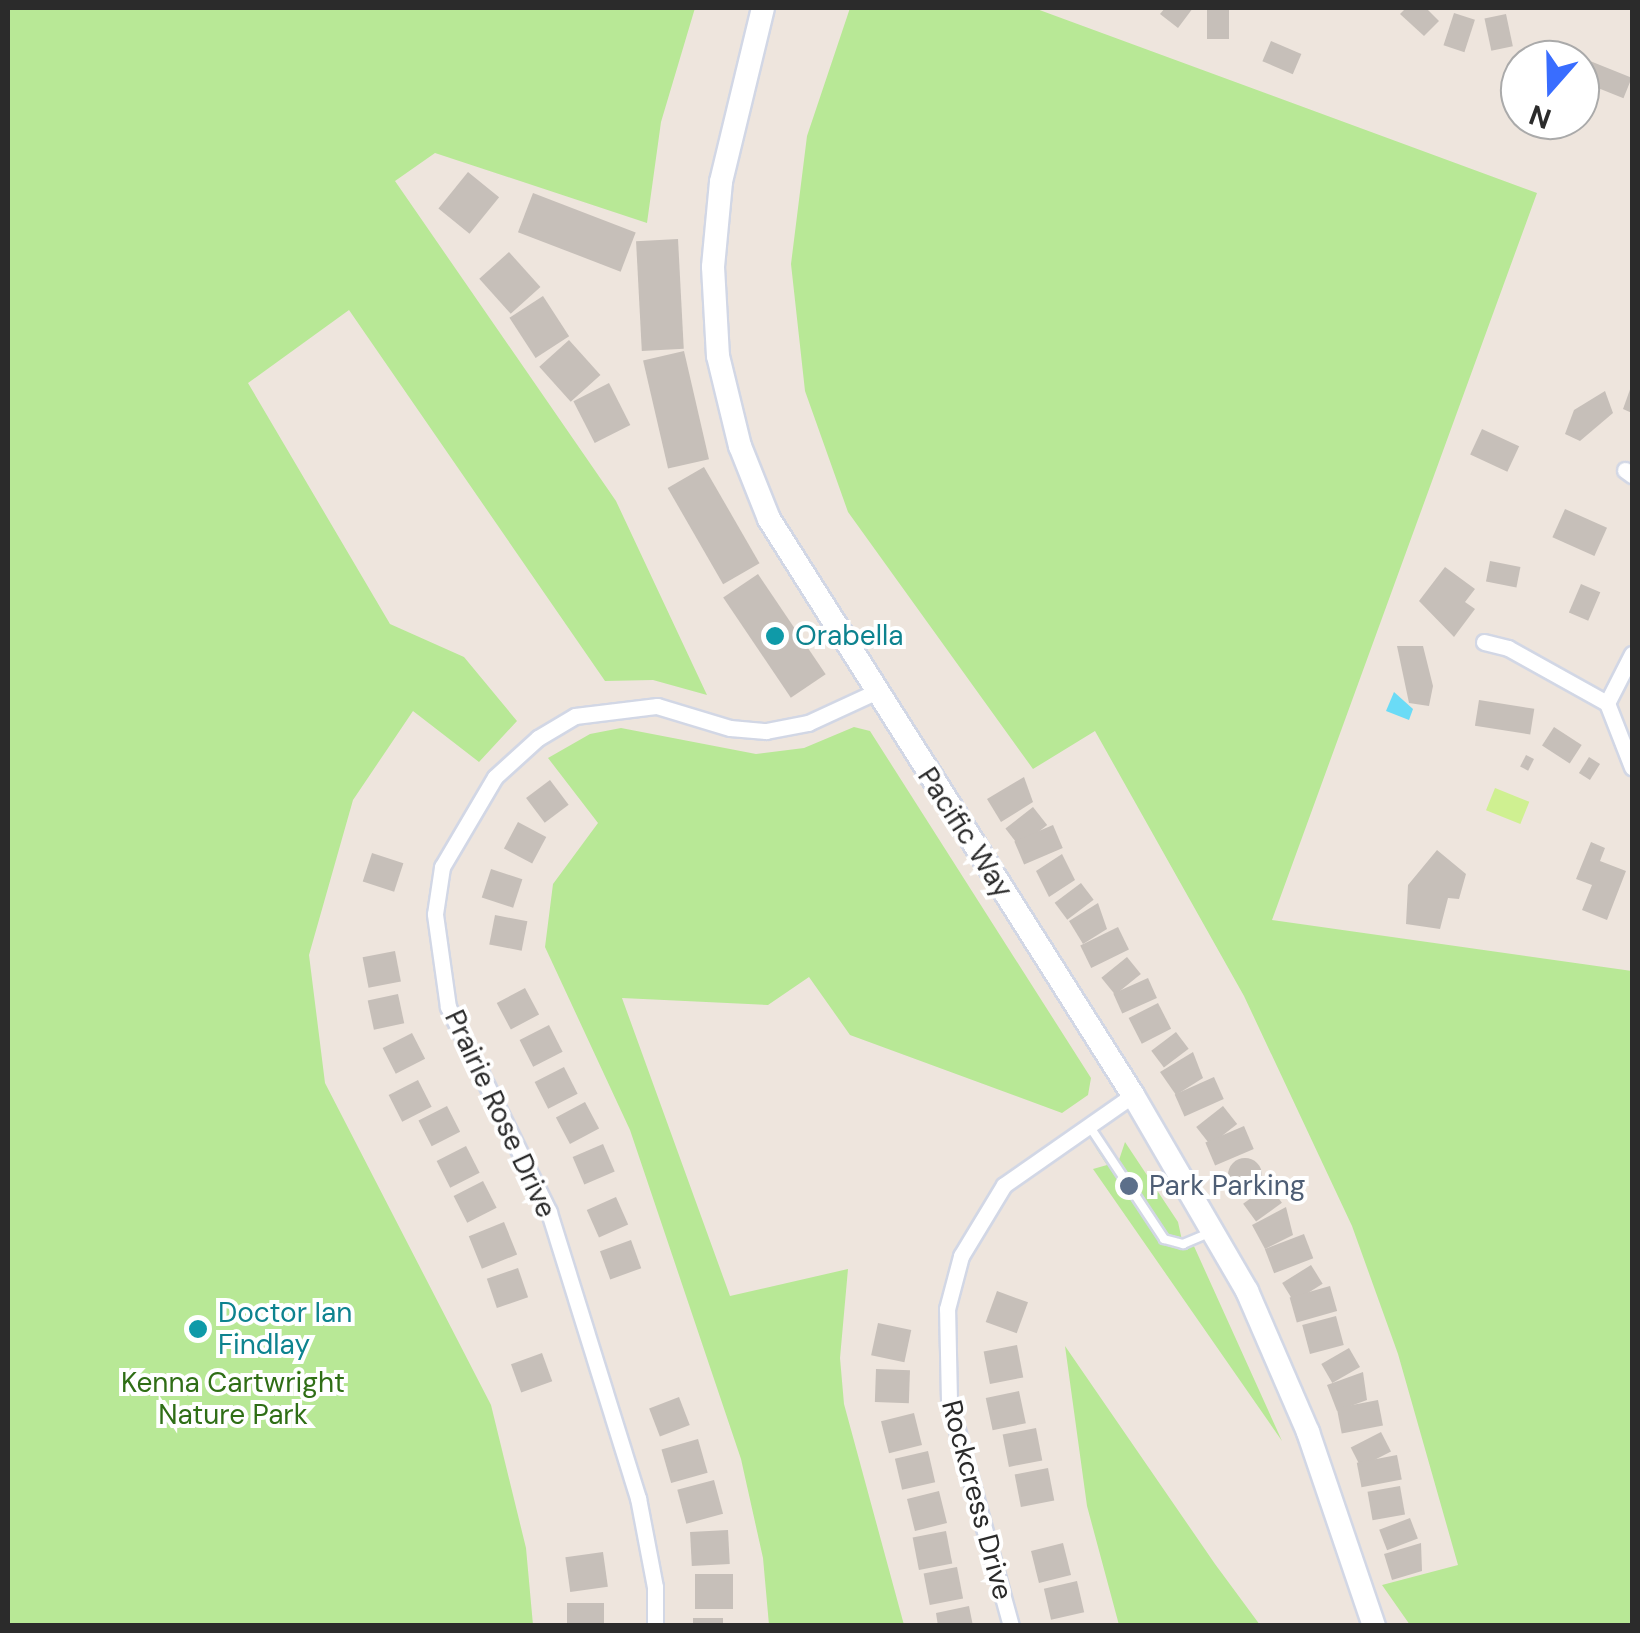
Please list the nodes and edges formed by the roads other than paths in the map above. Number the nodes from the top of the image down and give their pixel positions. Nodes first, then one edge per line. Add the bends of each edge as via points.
1 (763, 8) edge
2 (1484, 642) dead end
3 (1632, 654) edge
4 (875, 692) junction
5 (1607, 703) junction
6 (1632, 766) edge
7 (1133, 1095) junction
8 (1088, 1124) junction
9 (1214, 1230) junction
10 (654, 1626) edge
11 (1011, 1626) edge
12 (1374, 1626) edge

1 - 4 street, Pacific Way via 721,182 714,267 718,356 740,446 769,519
2 - 5 street via 1508,648
3 - 5 street
4 - 7 street, Pacific Way
4 - 10 street, Prairie Rose Drive via 808,723 766,731 730,728 657,706 575,716 495,777 442,867 434,914 448,1007 548,1212 638,1498 655,1587
5 - 6 street
7 - 8 street, Rockcress Drive
7 - 9 street, Pacific Way
8 - 9 lane via 1164,1239 1183,1244
8 - 11 street, Rockcress Drive via 1004,1185 980,1218 947,1308 948,1401
9 - 12 street, Pacific Way via 1308,1432

